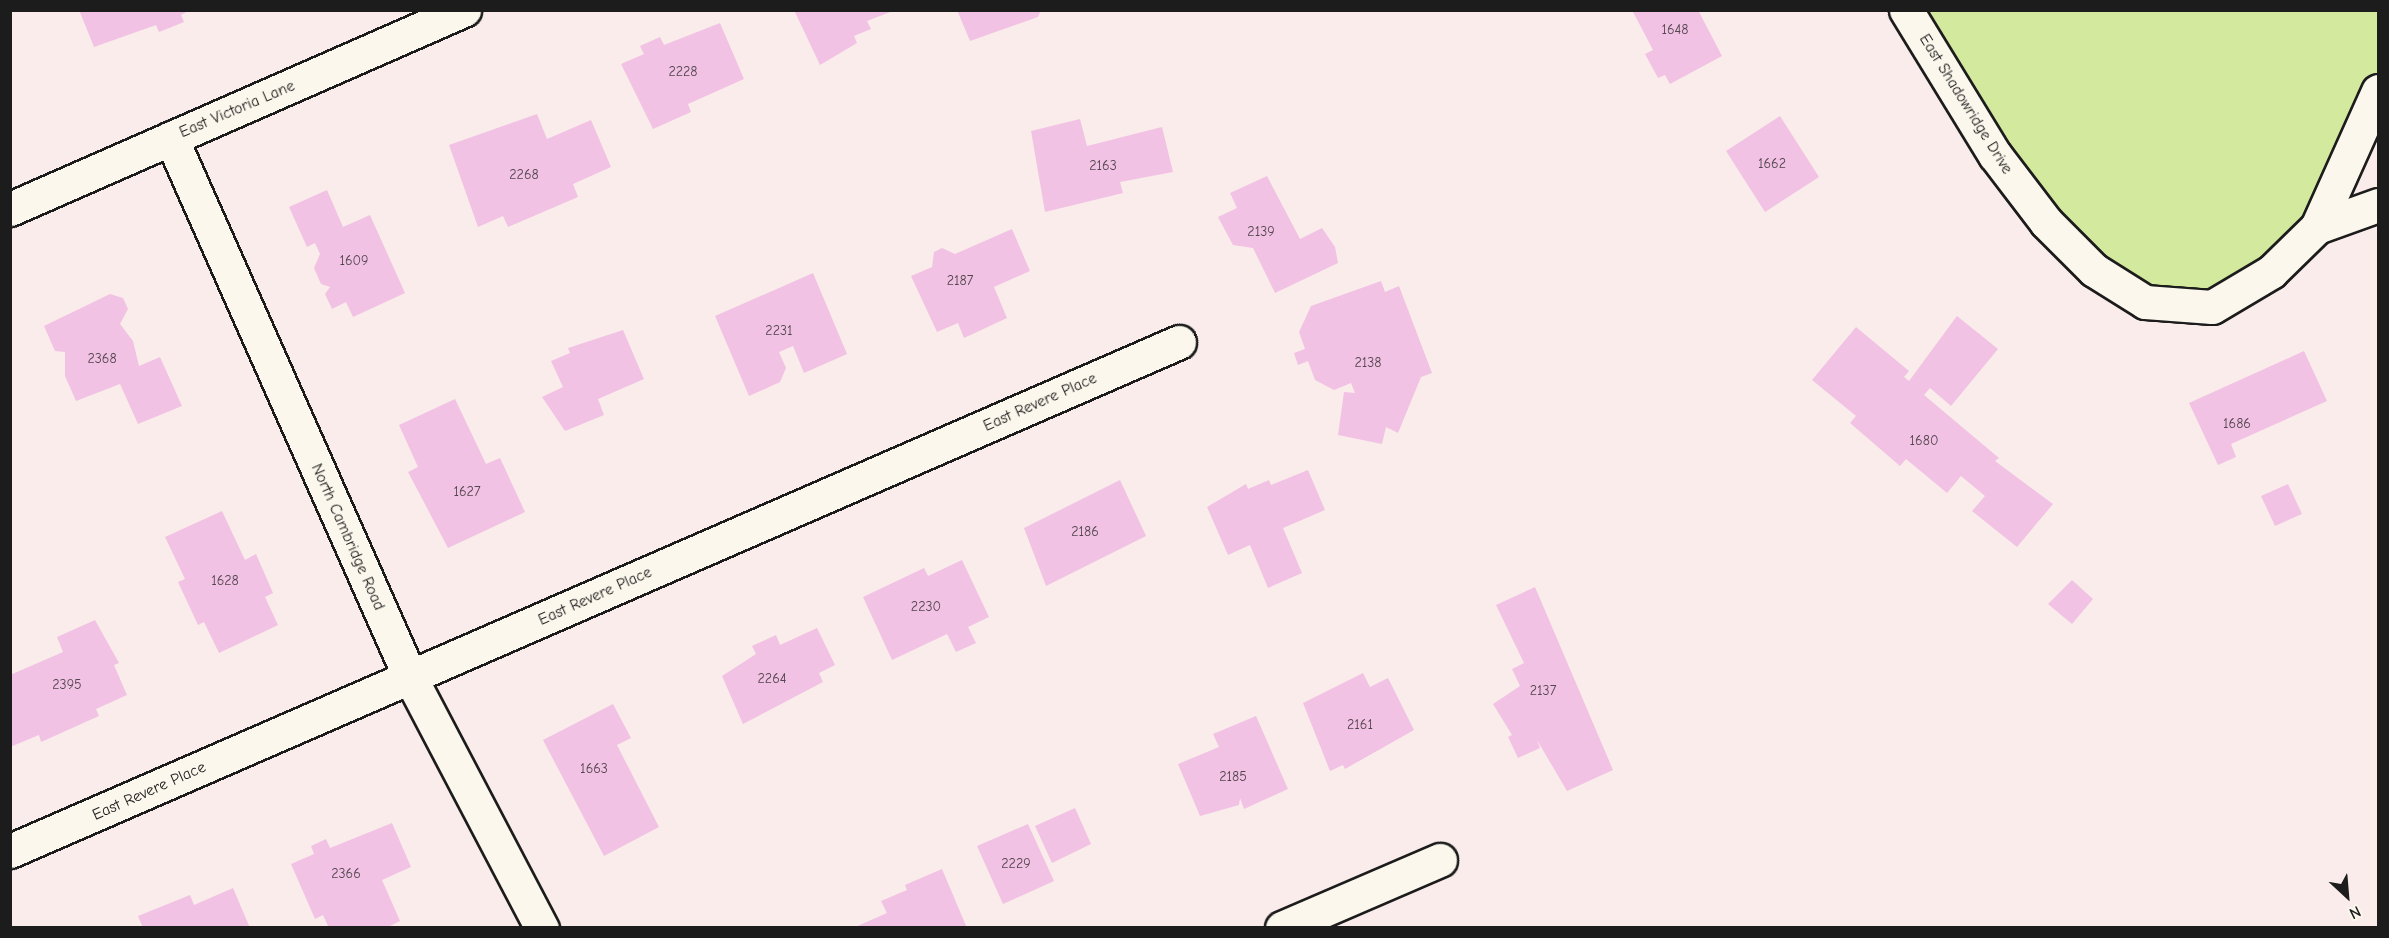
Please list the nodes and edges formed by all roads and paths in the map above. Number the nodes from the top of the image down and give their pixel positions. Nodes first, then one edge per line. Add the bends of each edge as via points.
1 (464, 10) edge
2 (1906, 10) edge
3 (2379, 91) edge
4 (171, 138) junction
5 (2379, 205) edge
6 (10, 208) edge
7 (2317, 227) junction
8 (1179, 342) dead end
9 (410, 677) junction
10 (10, 851) edge
11 (1440, 860) dead end
12 (542, 927) edge
13 (1282, 927) edge

1 - 4 street, East Victoria Lane
2 - 7 street, East Shadowridge Drive via 1995,155 2046,222 2094,270 2145,302 2212,307 2271,272
3 - 7 street
4 - 6 street, East Victoria Lane
4 - 9 street, North Cambridge Road
5 - 7 street
8 - 9 street, East Revere Place
9 - 10 street, East Revere Place
9 - 12 street, North Cambridge Road
11 - 13 street

